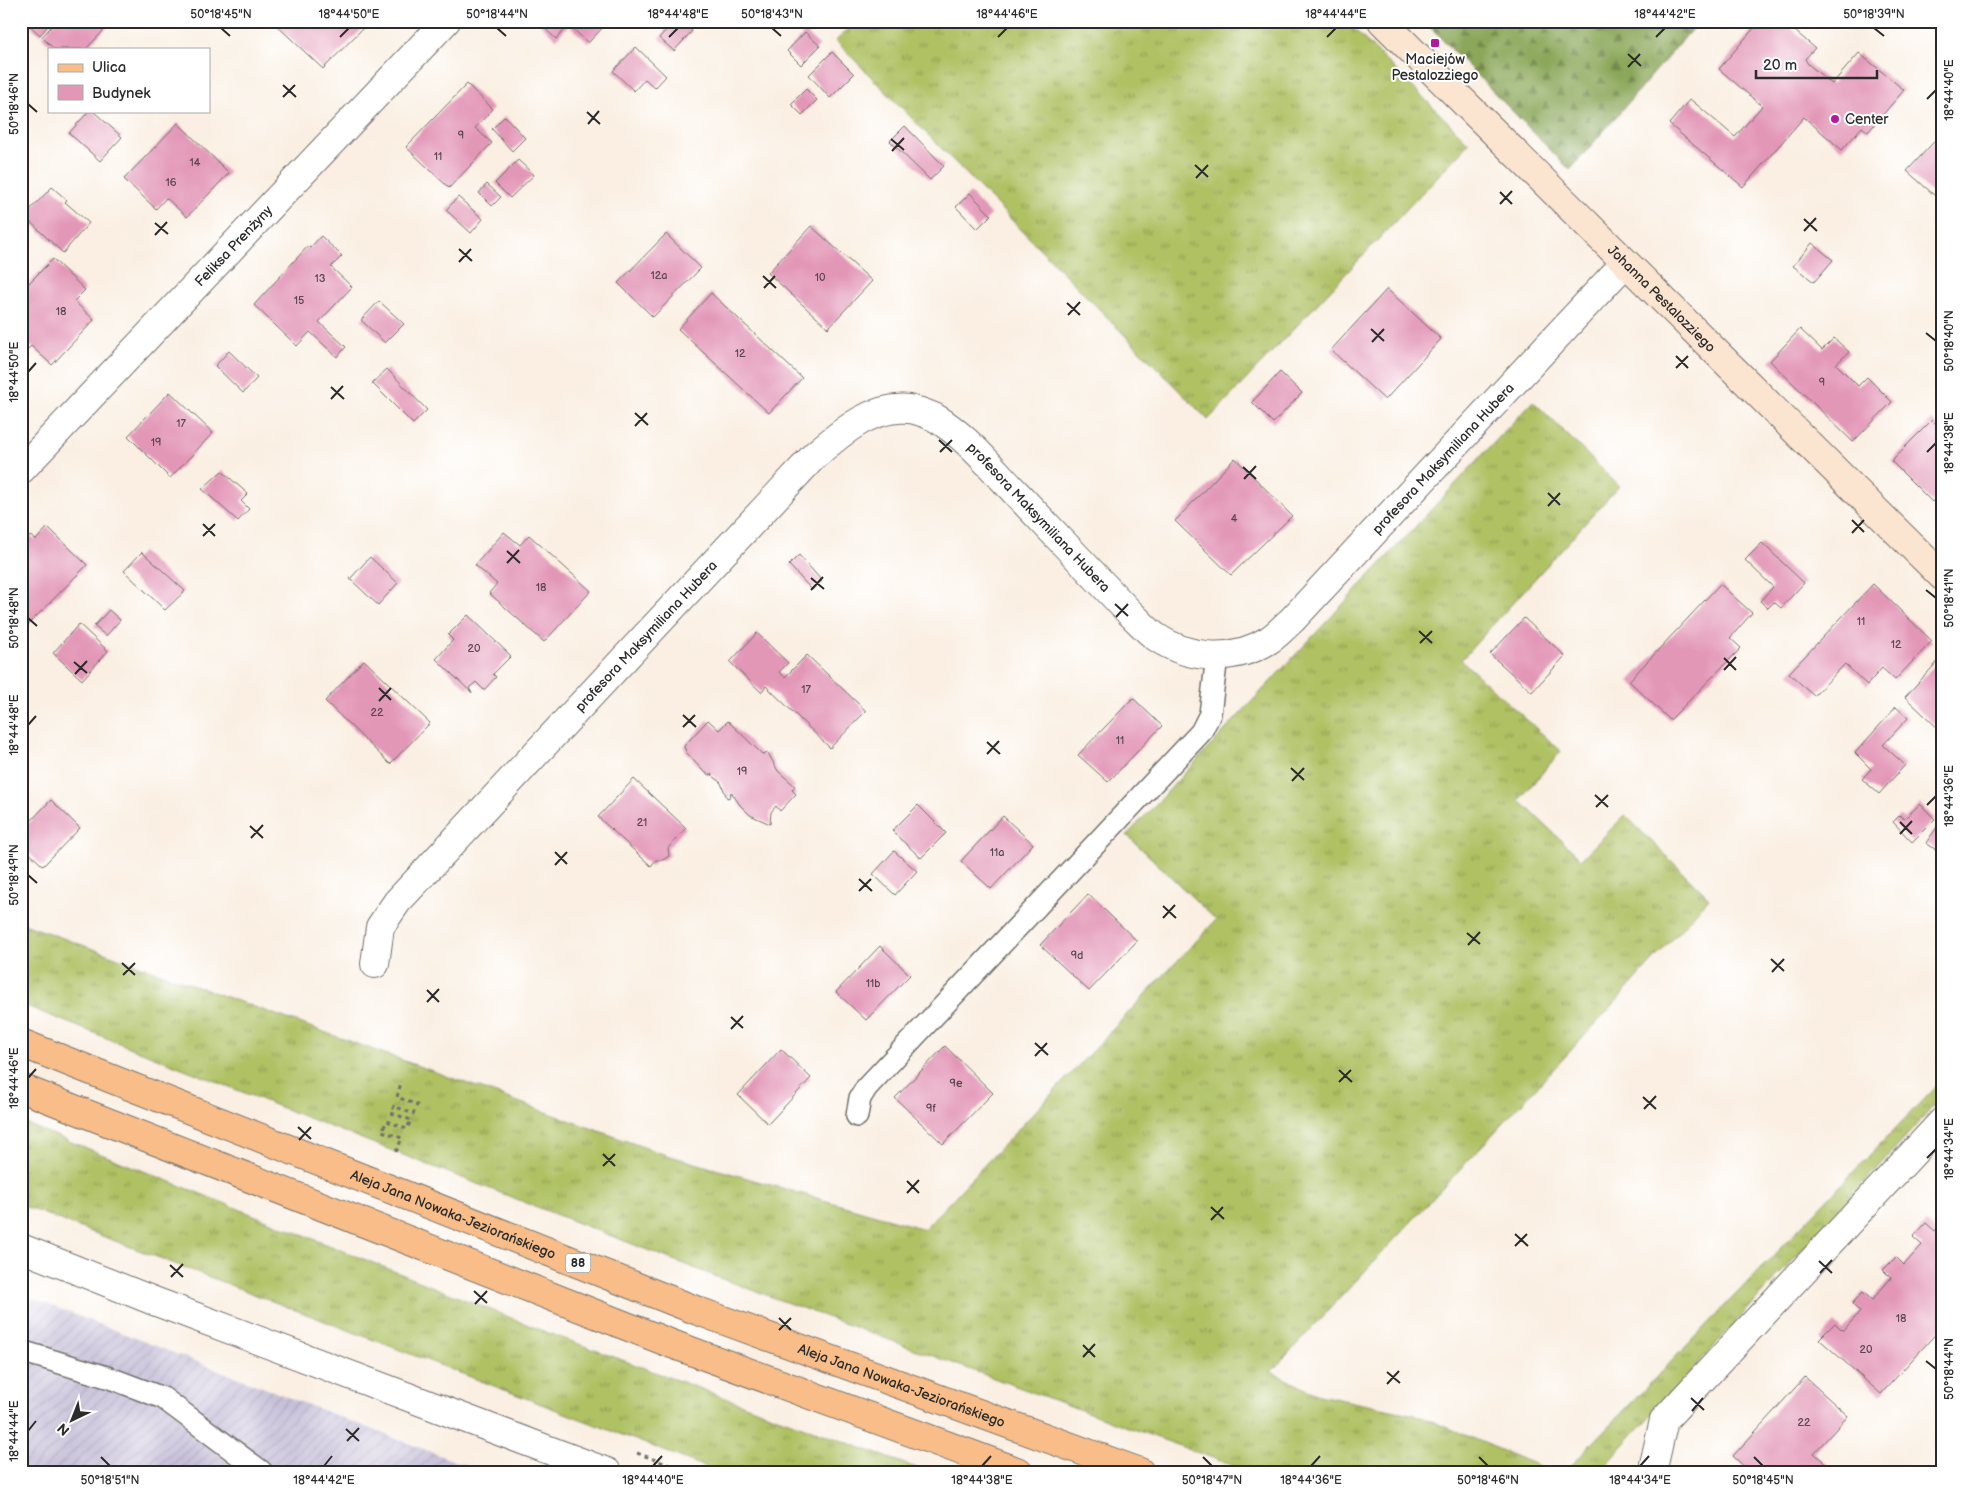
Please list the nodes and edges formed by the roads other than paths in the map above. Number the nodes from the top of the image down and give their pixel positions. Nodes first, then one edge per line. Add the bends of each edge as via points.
1 (446, 21) edge
2 (1382, 21) edge
3 (1625, 263) junction
4 (21, 470) edge
5 (1942, 576) edge
6 (1217, 656) junction
7 (375, 964) dead end
8 (21, 1043) edge
9 (21, 1088) edge
10 (857, 1116) dead end
11 (1942, 1122) edge
12 (21, 1248) edge
13 (21, 1351) edge
14 (1654, 1464) dead end
15 (262, 1472) edge
16 (607, 1472) edge
17 (1019, 1472) edge
18 (1140, 1472) edge

1 - 4 street, Feliksa Prenżyny
2 - 3 street, Johanna Pestalozziego
3 - 5 street, Johanna Pestalozziego
3 - 6 street, profesora Maksymiliana Hubera via 1292,620 1269,640 1246,652
6 - 7 street, profesora Maksymiliana Hubera via 1186,653 1156,637 956,433 933,417 909,409 886,410 841,433 816,455 397,902 380,927
6 - 10 lane via 1210,714 1201,732 867,1087 860,1098
8 - 18 main road, Aleja Jana Nowaka-Jeziorańskiego / 88 via 698,1310
9 - 17 main road via 672,1344
11 - 14 street via 1664,1420
12 - 16 street
13 - 15 lane via 163,1398

